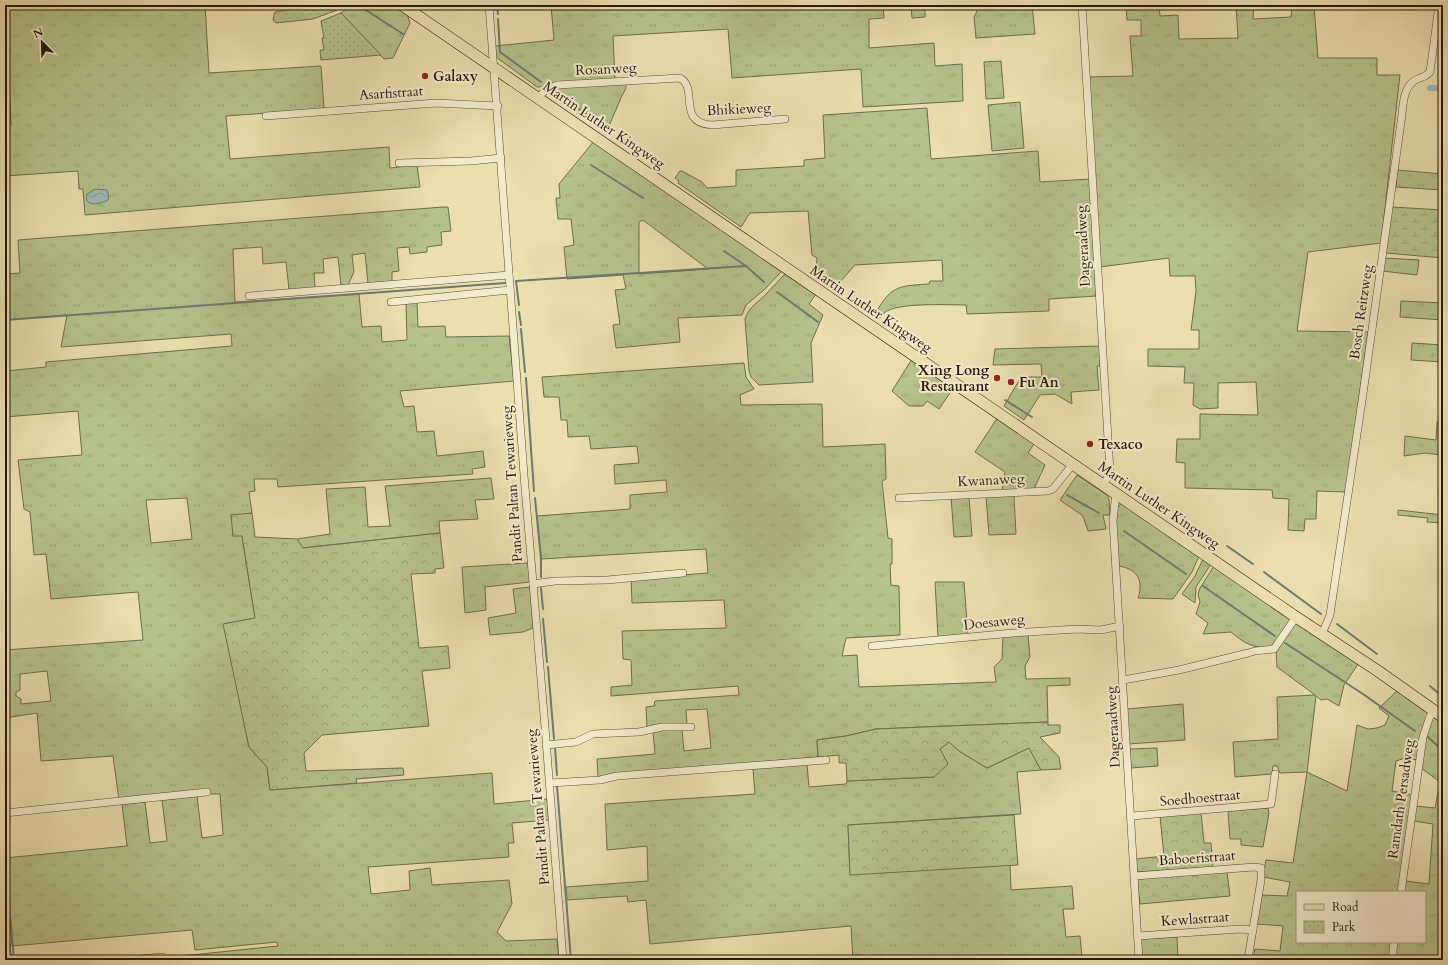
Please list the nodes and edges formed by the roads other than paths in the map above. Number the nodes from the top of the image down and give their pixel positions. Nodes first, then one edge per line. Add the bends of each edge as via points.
1 (402, 5) edge
2 (489, 5) edge
3 (1082, 5) edge
4 (1439, 5) edge
5 (1435, 33) junction
6 (1443, 34) edge
7 (495, 69) junction
8 (680, 78) joint
9 (539, 98) junction
10 (498, 106) junction
11 (266, 116) dead end
12 (785, 119) dead end
13 (500, 158) junction
14 (399, 162) dead end
15 (509, 275) junction
16 (510, 290) junction
17 (249, 296) dead end
18 (392, 302) dead end
19 (1073, 464) junction
20 (1104, 485) junction
21 (1116, 493) junction
22 (899, 498) dead end
23 (683, 573) dead end
24 (533, 584) junction
25 (1296, 617) junction
26 (1120, 626) junction
27 (1322, 634) junction
28 (872, 646) dead end
29 (1123, 680) junction
30 (1433, 710) junction
31 (1443, 717) edge
32 (691, 727) dead end
33 (546, 745) junction
34 (826, 760) dead end
35 (1275, 774) dead end
36 (550, 783) junction
37 (207, 792) dead end
38 (5, 813) edge
39 (1132, 816) junction
40 (1135, 876) junction
41 (1401, 891) edge
42 (5, 930) edge
43 (1253, 930) junction
44 (1138, 936) junction
45 (1394, 943) edge
46 (162, 957) dead end
47 (1248, 959) dead end
48 (8, 960) edge
49 (127, 960) edge
50 (563, 960) edge
51 (1140, 960) edge
52 (1392, 960) edge

1 - 7 main road, Martin Luther Kingweg
2 - 7 street, Pandit Paltan Tewarieweg
3 - 20 street, Dageraadweg via 1110,472
4 - 5 street, Bosch Reitzweg
5 - 6 street
5 - 27 street, Bosch Reitzweg via 1430,72 1407,88 1330,615
7 - 9 main road, Martin Luther Kingweg
7 - 10 street, Pandit Paltan Tewarieweg
8 - 9 street, Rosanweg via 557,85 545,90
8 - 12 street, Bhikieweg via 685,80 687,85 692,114 695,120 702,124
9 - 19 main road, Martin Luther Kingweg
10 - 11 street, Asarfistraat via 436,103
10 - 13 street, Pandit Paltan Tewarieweg
13 - 14 street
13 - 15 street, Pandit Paltan Tewarieweg
15 - 16 street, Pandit Paltan Tewarieweg
15 - 17 street
16 - 18 street
16 - 24 street, Pandit Paltan Tewarieweg
19 - 20 main road, Martin Luther Kingweg
19 - 22 street, Kwanaweg via 1053,489 1048,490
20 - 21 main road, Martin Luther Kingweg
21 - 25 main road, Martin Luther Kingweg
21 - 26 street, Dageraadweg via 1113,521
23 - 24 street
24 - 33 street, Pandit Paltan Tewarieweg
25 - 27 main road, Martin Luther Kingweg
25 - 29 street via 1274,649 1255,650 1248,654 1179,670
26 - 28 street, Doesaweg via 1101,630 1071,629 1013,633
26 - 29 street, Dageraadweg
27 - 30 main road, Martin Luther Kingweg
29 - 39 street, Dageraadweg
30 - 31 main road, Martin Luther Kingweg
30 - 41 street, Ramdath Persadweg via 1423,737
32 - 33 street via 662,727 638,732 593,734 576,742
33 - 36 street, Pandit Paltan Tewarieweg
34 - 36 street
35 - 39 street, Soedhoestraat via 1271,804
36 - 50 street, Pandit Paltan Tewarieweg
37 - 38 street
39 - 40 street, Dageraadweg
40 - 43 street, Baboeristraat via 1261,868
40 - 44 street, Dageraadweg
42 - 48 street
43 - 44 street, Kewlastraat
43 - 47 street
44 - 51 street, Dageraadweg
45 - 52 street
46 - 49 street

